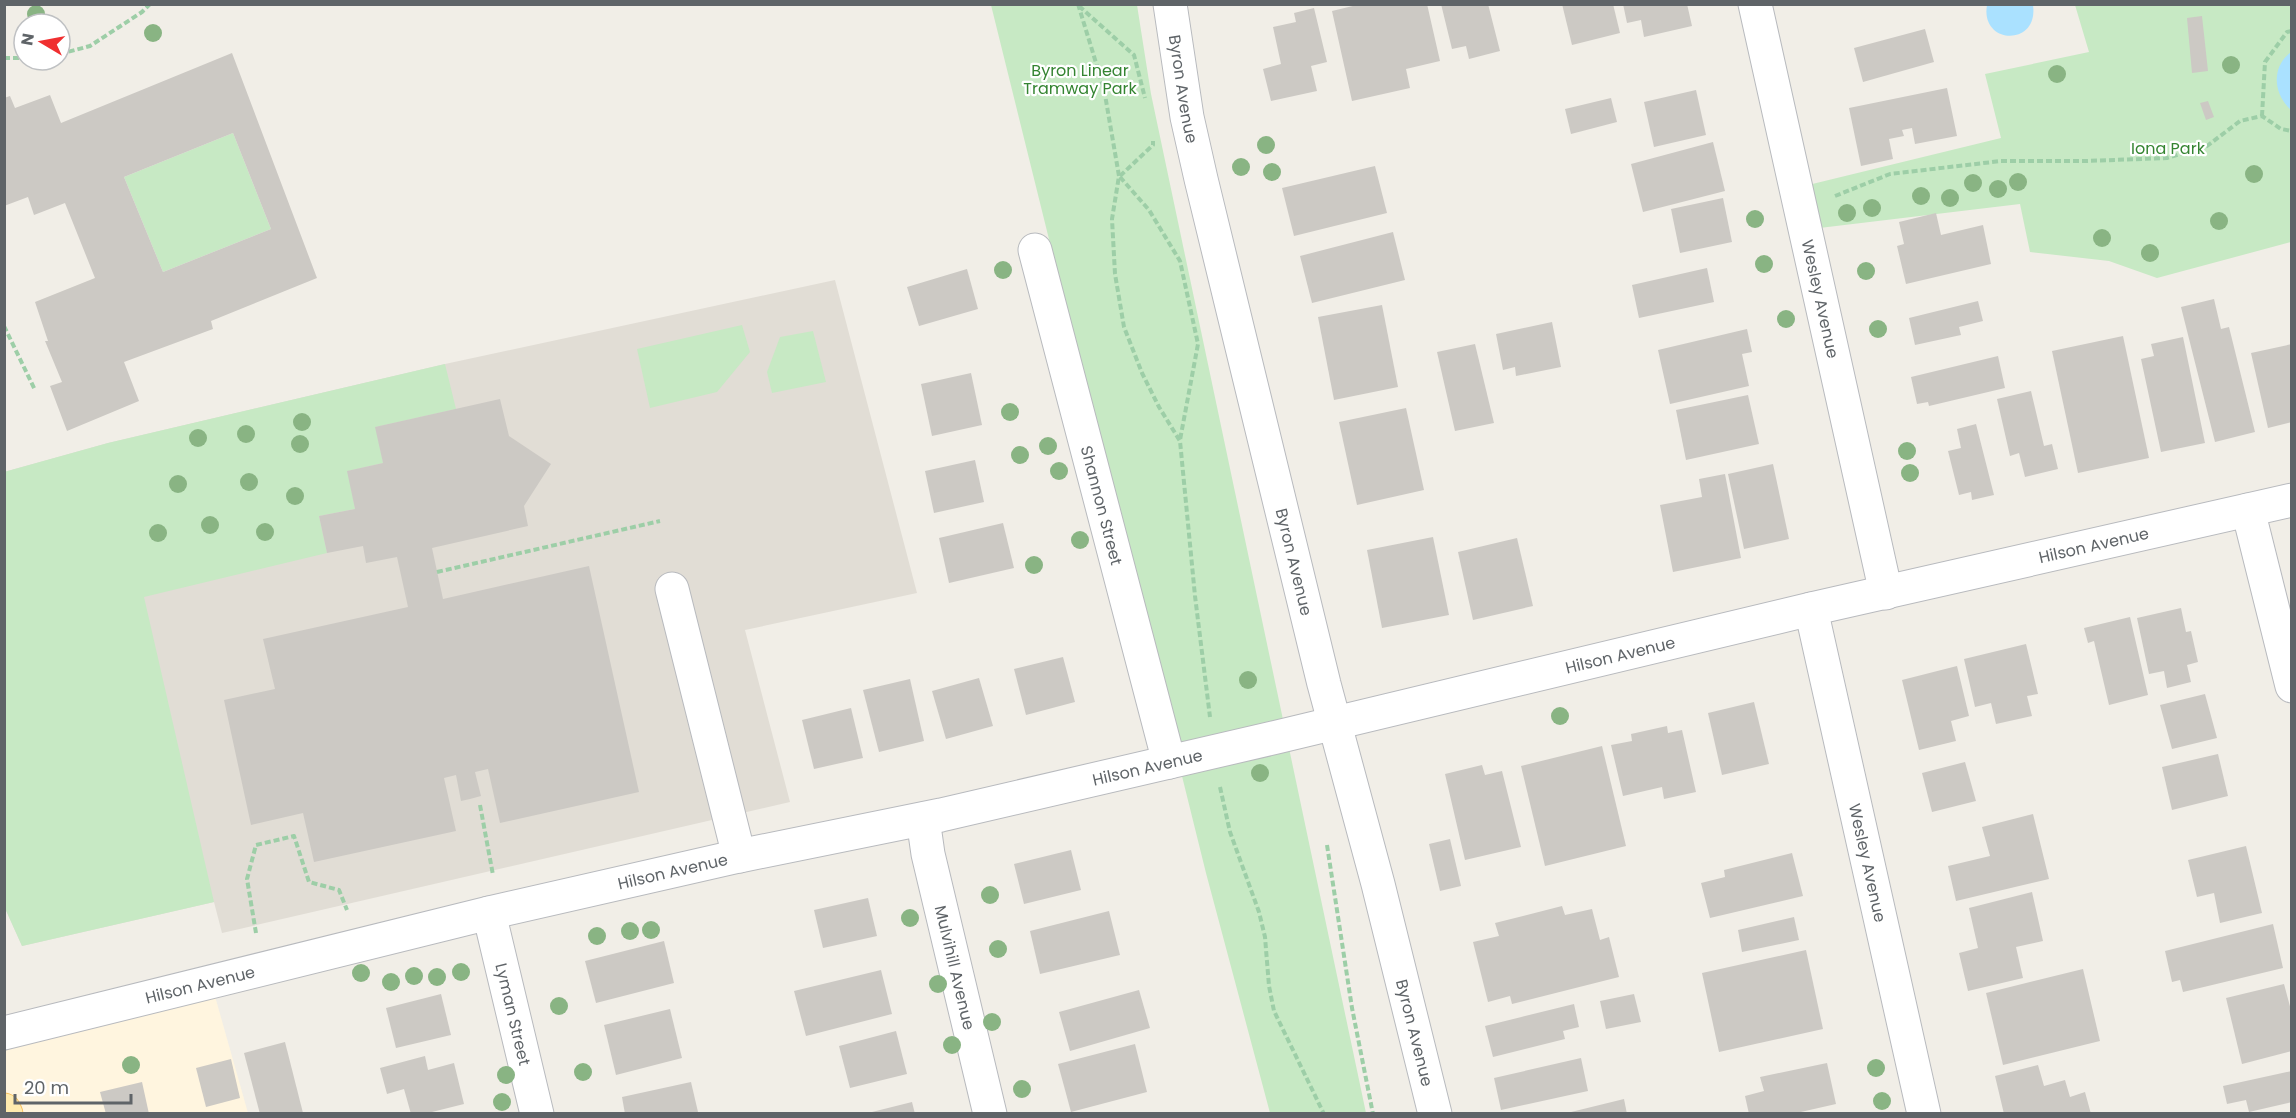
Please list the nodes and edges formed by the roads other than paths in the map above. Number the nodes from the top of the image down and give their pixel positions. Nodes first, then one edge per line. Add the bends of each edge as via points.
1 (1170, 4) edge
2 (1755, 4) edge
3 (1035, 250) dead end
4 (2292, 500) edge
5 (2248, 510) junction
6 (672, 589) dead end
7 (1886, 593) junction
8 (1811, 609) junction
9 (2292, 686) edge
10 (1334, 724) junction
11 (1169, 762) junction
12 (923, 819) junction
13 (739, 856) junction
14 (496, 912) junction
15 (4, 1033) edge
16 (537, 1113) edge
17 (990, 1113) edge
18 (1435, 1113) edge
19 (1924, 1113) edge

1 - 10 street, Byron Avenue via 1201,179
2 - 7 street, Wesley Avenue
3 - 11 street, Shannon Street
4 - 5 street, Hilson Avenue
5 - 7 street, Hilson Avenue
5 - 9 street
6 - 13 street
7 - 8 street, Hilson Avenue
8 - 10 street, Hilson Avenue
8 - 19 street, Wesley Avenue
10 - 11 street, Hilson Avenue
10 - 18 street, Byron Avenue
11 - 12 street, Hilson Avenue
12 - 13 street, Hilson Avenue
12 - 17 street, Mulvihill Avenue
13 - 14 street, Hilson Avenue
14 - 15 street, Hilson Avenue
14 - 16 street, Lyman Street

